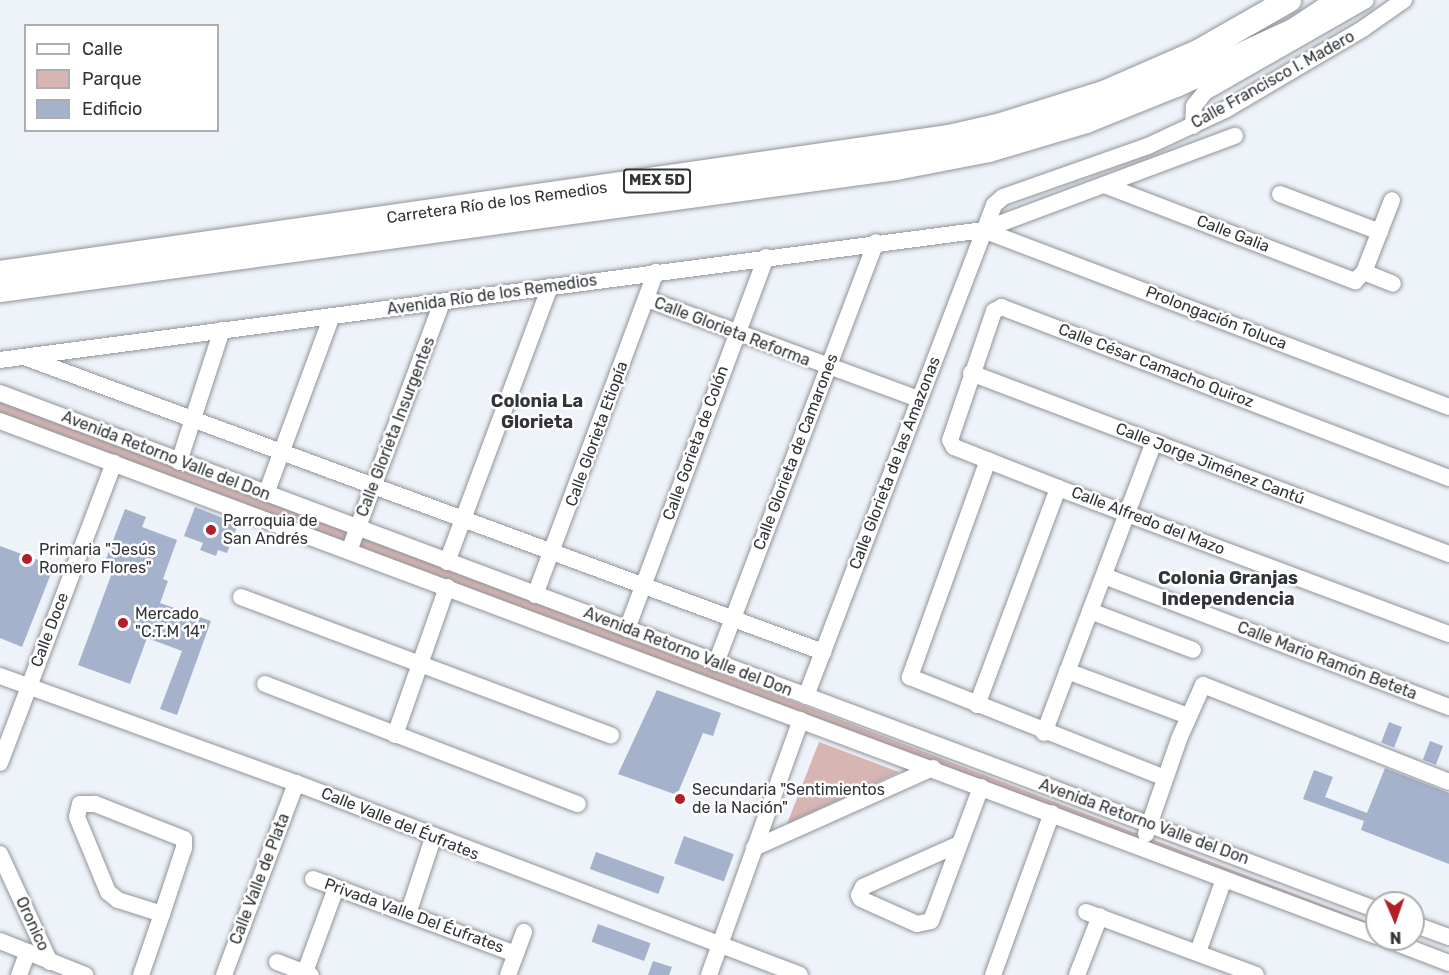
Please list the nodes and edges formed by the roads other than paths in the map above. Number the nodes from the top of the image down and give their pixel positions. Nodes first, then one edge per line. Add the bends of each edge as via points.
1 (1289, 0) edge
2 (1319, 0) edge
3 (1340, 0) edge
4 (1366, 0) edge
5 (1404, 0) edge
6 (1271, 38) junction
7 (1193, 126) junction
8 (1235, 136) dead end
9 (1107, 186) junction
10 (1280, 194) dead end
11 (1392, 200) dead end
12 (983, 230) junction
13 (1380, 232) junction
14 (876, 242) junction
15 (766, 257) junction
16 (656, 272) junction
17 (0, 273) edge
18 (1361, 277) junction
19 (1393, 284) dead end
20 (550, 287) junction
21 (0, 290) edge
22 (647, 299) junction
23 (442, 302) junction
24 (332, 316) junction
25 (222, 330) junction
26 (737, 333) junction
27 (24, 357) junction
28 (0, 360) edge
29 (828, 368) junction
30 (972, 373) junction
31 (0, 393) edge
32 (919, 399) junction
33 (1449, 407) edge
34 (193, 419) junction
35 (0, 421) edge
36 (1154, 442) junction
37 (950, 443) joint
38 (283, 452) junction
39 (988, 460) junction
40 (179, 462) junction
41 (114, 463) junction
42 (1449, 478) edge
43 (374, 485) junction
44 (1058, 488) junction
45 (266, 494) junction
46 (1128, 514) junction
47 (465, 519) junction
48 (357, 528) junction
49 (349, 551) junction
50 (553, 552) junction
51 (1449, 554) edge
52 (447, 562) junction
53 (1104, 576) junction
54 (643, 585) junction
55 (447, 586) junction
56 (535, 595) junction
57 (241, 597) dead end
58 (1090, 611) junction
59 (733, 619) junction
60 (627, 629) junction
61 (1449, 634) edge
62 (1192, 650) dead end
63 (823, 652) junction
64 (420, 662) junction
65 (716, 663) junction
66 (1067, 671) junction
67 (0, 676) edge
68 (265, 684) dead end
69 (28, 686) junction
70 (806, 696) junction
71 (977, 705) junction
72 (1449, 707) edge
73 (1188, 716) junction
74 (801, 720) junction
75 (1044, 733) junction
76 (394, 735) junction
77 (611, 735) dead end
78 (0, 763) edge
79 (933, 768) junction
80 (1165, 778) junction
81 (1449, 782) edge
82 (296, 783) junction
83 (981, 787) junction
84 (578, 804) dead end
85 (1052, 813) junction
86 (1149, 825) junction
87 (433, 838) junction
88 (959, 844) junction
89 (1143, 847) junction
90 (754, 849) junction
91 (0, 854) edge
92 (313, 879) dead end
93 (1224, 879) junction
94 (336, 888) junction
95 (1365, 906) edge
96 (162, 914) junction
97 (408, 914) junction
98 (1425, 928) edge
99 (524, 932) dead end
100 (1365, 932) edge
101 (1449, 937) edge
102 (0, 941) edge
103 (720, 946) junction
104 (1418, 951) edge
105 (28, 952) junction
106 (1198, 952) junction
107 (516, 954) junction
108 (50, 962) junction
109 (277, 962) dead end
110 (1449, 963) edge
111 (308, 974) edge
112 (19, 975) edge
113 (85, 975) edge
114 (141, 975) edge
115 (224, 975) edge
116 (508, 975) edge
117 (709, 975) edge
118 (800, 975) edge
119 (993, 975) edge
120 (1077, 975) edge
121 (1256, 975) edge

1 - 17 highway, Carretera Río de los Remedios / MEX 5D via 1207,48 1106,92 949,137
2 - 6 highway
3 - 6 highway via 1295,30
4 - 7 street via 1205,92 1194,106
5 - 7 street, Calle Francisco I. Madero via 1364,28
6 - 21 highway, Carretera Río de los Remedios / MEX 5D via 1176,85 1037,137 943,160
7 - 12 street, Calle Francisco I. Madero via 1003,197
8 - 9 street
9 - 12 street
9 - 18 street, Calle Galia
10 - 13 street
11 - 13 street
12 - 14 street, Avenida Río de los Remedios
12 - 32 street, Calle Glorieta de las Amazonas
12 - 33 street, Prolongación Toluca
13 - 18 street
14 - 15 street, Avenida Río de los Remedios
14 - 29 street, Calle Glorieta de Camarones
15 - 16 street, Avenida Río de los Remedios
15 - 26 street, Calle Gorieta de Colón
16 - 20 street, Avenida Río de los Remedios
16 - 22 street, Calle Glorieta Etiopía
18 - 19 street, Calle Galia
20 - 23 street, Avenida Río de los Remedios
20 - 47 street
22 - 26 street, Calle Glorieta Reforma
22 - 50 street, Calle Glorieta Etiopía
23 - 24 street, Avenida Río de los Remedios
23 - 43 street, Calle Glorieta Insurgentes
24 - 25 street, Avenida Río de los Remedios
24 - 38 street
25 - 27 street, Avenida Río de los Remedios
25 - 34 street
26 - 29 street, Calle Glorieta Reforma
26 - 54 street, Calle Gorieta de Colón
27 - 28 street, Avenida Río de los Remedios
27 - 34 street
29 - 32 street, Calle Glorieta Reforma
29 - 59 street, Calle Glorieta de Camarones
30 - 36 street, Calle Jorge Jiménez Cantú
30 - 37 street, Calle César Camacho Quiroz
30 - 42 street, Calle César Camacho Quiroz via 994,311 1002,307
31 - 40 street, Avenida Retorno Valle del Don
32 - 63 street, Calle Glorieta de las Amazonas
34 - 38 street
34 - 40 street
35 - 41 street, Avenida Retorno Valle del Don
36 - 46 street
36 - 51 street, Calle Jorge Jiménez Cantú
37 - 39 street, Calle Alfredo del Mazo
38 - 43 street
38 - 45 street
39 - 44 street, Calle Alfredo del Mazo
39 - 71 street via 909,674 916,682
40 - 45 street, Avenida Retorno Valle del Don
41 - 49 street, Avenida Retorno Valle del Don
41 - 69 street, Calle Doce
43 - 47 street
43 - 48 street, Calle Glorieta Insurgentes
44 - 46 street, Calle Alfredo del Mazo
44 - 71 street
45 - 48 street, Avenida Retorno Valle del Don
46 - 53 street
46 - 61 street, Calle Alfredo del Mazo
47 - 50 street
47 - 52 street
48 - 49 street, Calle Glorieta Insurgentes
48 - 52 street, Avenida Retorno Valle del Don
49 - 55 street, Avenida Retorno Valle del Don
50 - 54 street
50 - 56 street, Calle Glorieta Etiopía
52 - 56 street, Avenida Retorno Valle del Don
53 - 58 street
53 - 72 street, Calle Mario Ramón Beteta
54 - 59 street
54 - 60 street, Calle Gorieta de Colón
55 - 64 street
55 - 74 street, Avenida Retorno Valle del Don
56 - 60 street, Avenida Retorno Valle del Don
57 - 64 street
58 - 62 street
58 - 66 street
59 - 63 street
59 - 65 street, Calle Glorieta de Camarones
60 - 65 street, Avenida Retorno Valle del Don
63 - 70 street, Calle Glorieta de las Amazonas
64 - 76 street
64 - 77 street
65 - 70 street, Avenida Retorno Valle del Don
66 - 73 street
66 - 75 street
67 - 69 street, Calle Valle del Éufrates
68 - 76 street
69 - 78 street, Calle Doce
69 - 82 street, Calle Valle del Éufrates
70 - 86 street, Avenida Retorno Valle del Don
71 - 75 street
73 - 80 street
73 - 81 street via 1200,686 1210,686
74 - 79 street, Avenida Retorno Valle del Don
74 - 90 street
75 - 80 street
76 - 84 street
79 - 83 street, Avenida Retorno Valle del Don
79 - 90 street
80 - 86 street
82 - 87 street, Calle Valle del Éufrates
82 - 115 street, Calle Valle de Plata
83 - 85 street, Avenida Retorno Valle del Don
83 - 88 street
85 - 89 street, Avenida Retorno Valle del Don
85 - 119 street
86 - 89 street
86 - 95 street, Avenida Retorno Valle del Don
87 - 97 street, Privada Valle Del Éufrates
87 - 103 street, Calle Valle del Éufrates
88 - 88 street via 927,923 917,924 861,899 863,887
89 - 93 street, Avenida Retorno Valle del Don
90 - 103 street
91 - 108 street, Oronico
92 - 94 street, Privada Valle Del Éufrates
93 - 100 street, Avenida Retorno Valle del Don
93 - 106 street
94 - 97 street, Privada Valle Del Éufrates
94 - 111 street, Privada Valle Del Éufrates
96 - 96 street via 184,839 95,804 80,804 77,817 108,892 118,900
96 - 114 street
97 - 107 street, Privada Valle Del Éufrates
98 - 101 street
99 - 107 street, Privada Valle Del Éufrates
102 - 105 street
103 - 117 street
103 - 118 street, Calle Valle del Éufrates
104 - 110 street
105 - 108 street
105 - 112 street
106 - 120 street via 1093,914
106 - 121 street
107 - 116 street, Privada Valle Del Éufrates
108 - 113 street
109 - 111 street

